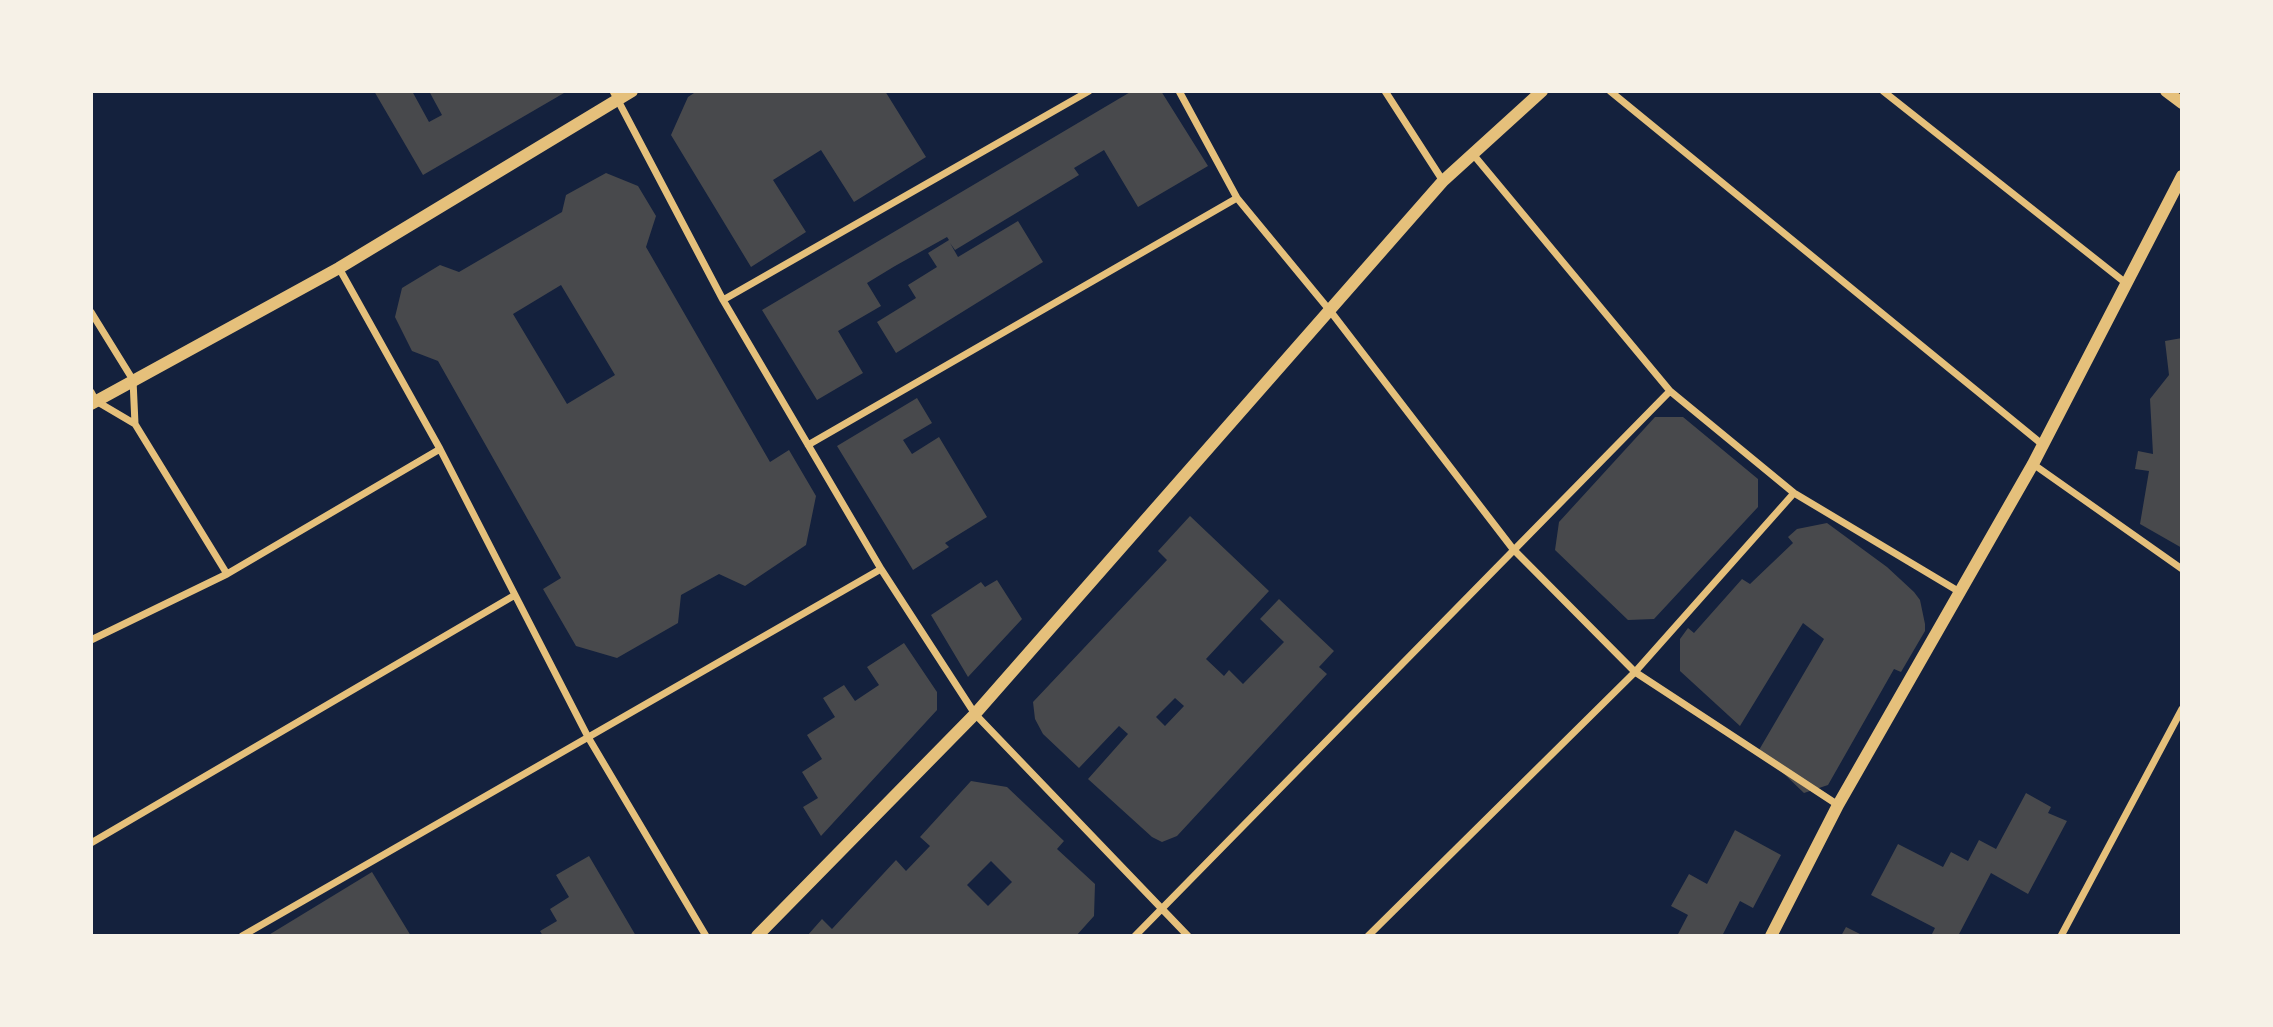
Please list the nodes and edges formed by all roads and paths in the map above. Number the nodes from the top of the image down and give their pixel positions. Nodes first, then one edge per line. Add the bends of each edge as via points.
1 (632, 91) edge
2 (1089, 91) edge
3 (1179, 91) edge
4 (1385, 91) edge
5 (1542, 91) edge
6 (1610, 91) edge
7 (1883, 91) edge
8 (2166, 91) edge
9 (616, 95) edge
10 (2182, 103) edge
11 (1472, 153) junction
12 (2182, 176) edge
13 (1443, 181) junction
14 (1237, 198) junction
15 (339, 268) junction
16 (2128, 285) junction
17 (723, 300) junction
18 (91, 312) edge
19 (1331, 312) junction
20 (134, 380) junction
21 (1670, 391) junction
22 (93, 399) edge
23 (135, 424) junction
24 (808, 445) junction
25 (2043, 445) junction
26 (440, 449) junction
27 (2033, 464) junction
28 (1794, 493) junction
29 (1513, 549) junction
30 (881, 569) junction
31 (2182, 569) edge
32 (227, 573) junction
33 (1958, 591) junction
34 (515, 595) junction
35 (91, 640) edge
36 (1635, 672) junction
37 (2182, 709) edge
38 (975, 714) junction
39 (588, 737) junction
40 (1839, 805) junction
41 (91, 843) edge
42 (1161, 910) junction
43 (242, 936) edge
44 (706, 936) edge
45 (757, 936) edge
46 (1135, 936) edge
47 (1188, 936) edge
48 (1368, 936) edge
49 (1771, 936) edge
50 (2061, 936) edge

1 - 9 street
2 - 17 street
3 - 14 street
4 - 13 street
5 - 11 street
6 - 25 street
7 - 16 street
8 - 10 street
9 - 15 street
9 - 17 street
11 - 13 street
11 - 21 street
12 - 16 street
13 - 19 street
14 - 19 street
14 - 24 street
15 - 20 street
15 - 26 street
16 - 25 street
17 - 24 street
18 - 20 street
19 - 29 street
19 - 38 street
20 - 22 street
20 - 23 street
21 - 28 street
21 - 29 street
22 - 23 street
23 - 32 street
24 - 30 street
25 - 27 street
26 - 32 street
26 - 34 street
27 - 31 street
27 - 33 street
28 - 33 street
28 - 36 street
29 - 36 street
29 - 42 street
30 - 38 street
30 - 39 street
32 - 35 street
33 - 40 street
34 - 39 street
34 - 41 street
36 - 40 street
36 - 48 street
37 - 50 street
38 - 42 street
38 - 45 street
39 - 43 street
39 - 44 street
40 - 49 street
42 - 46 street
42 - 47 street

